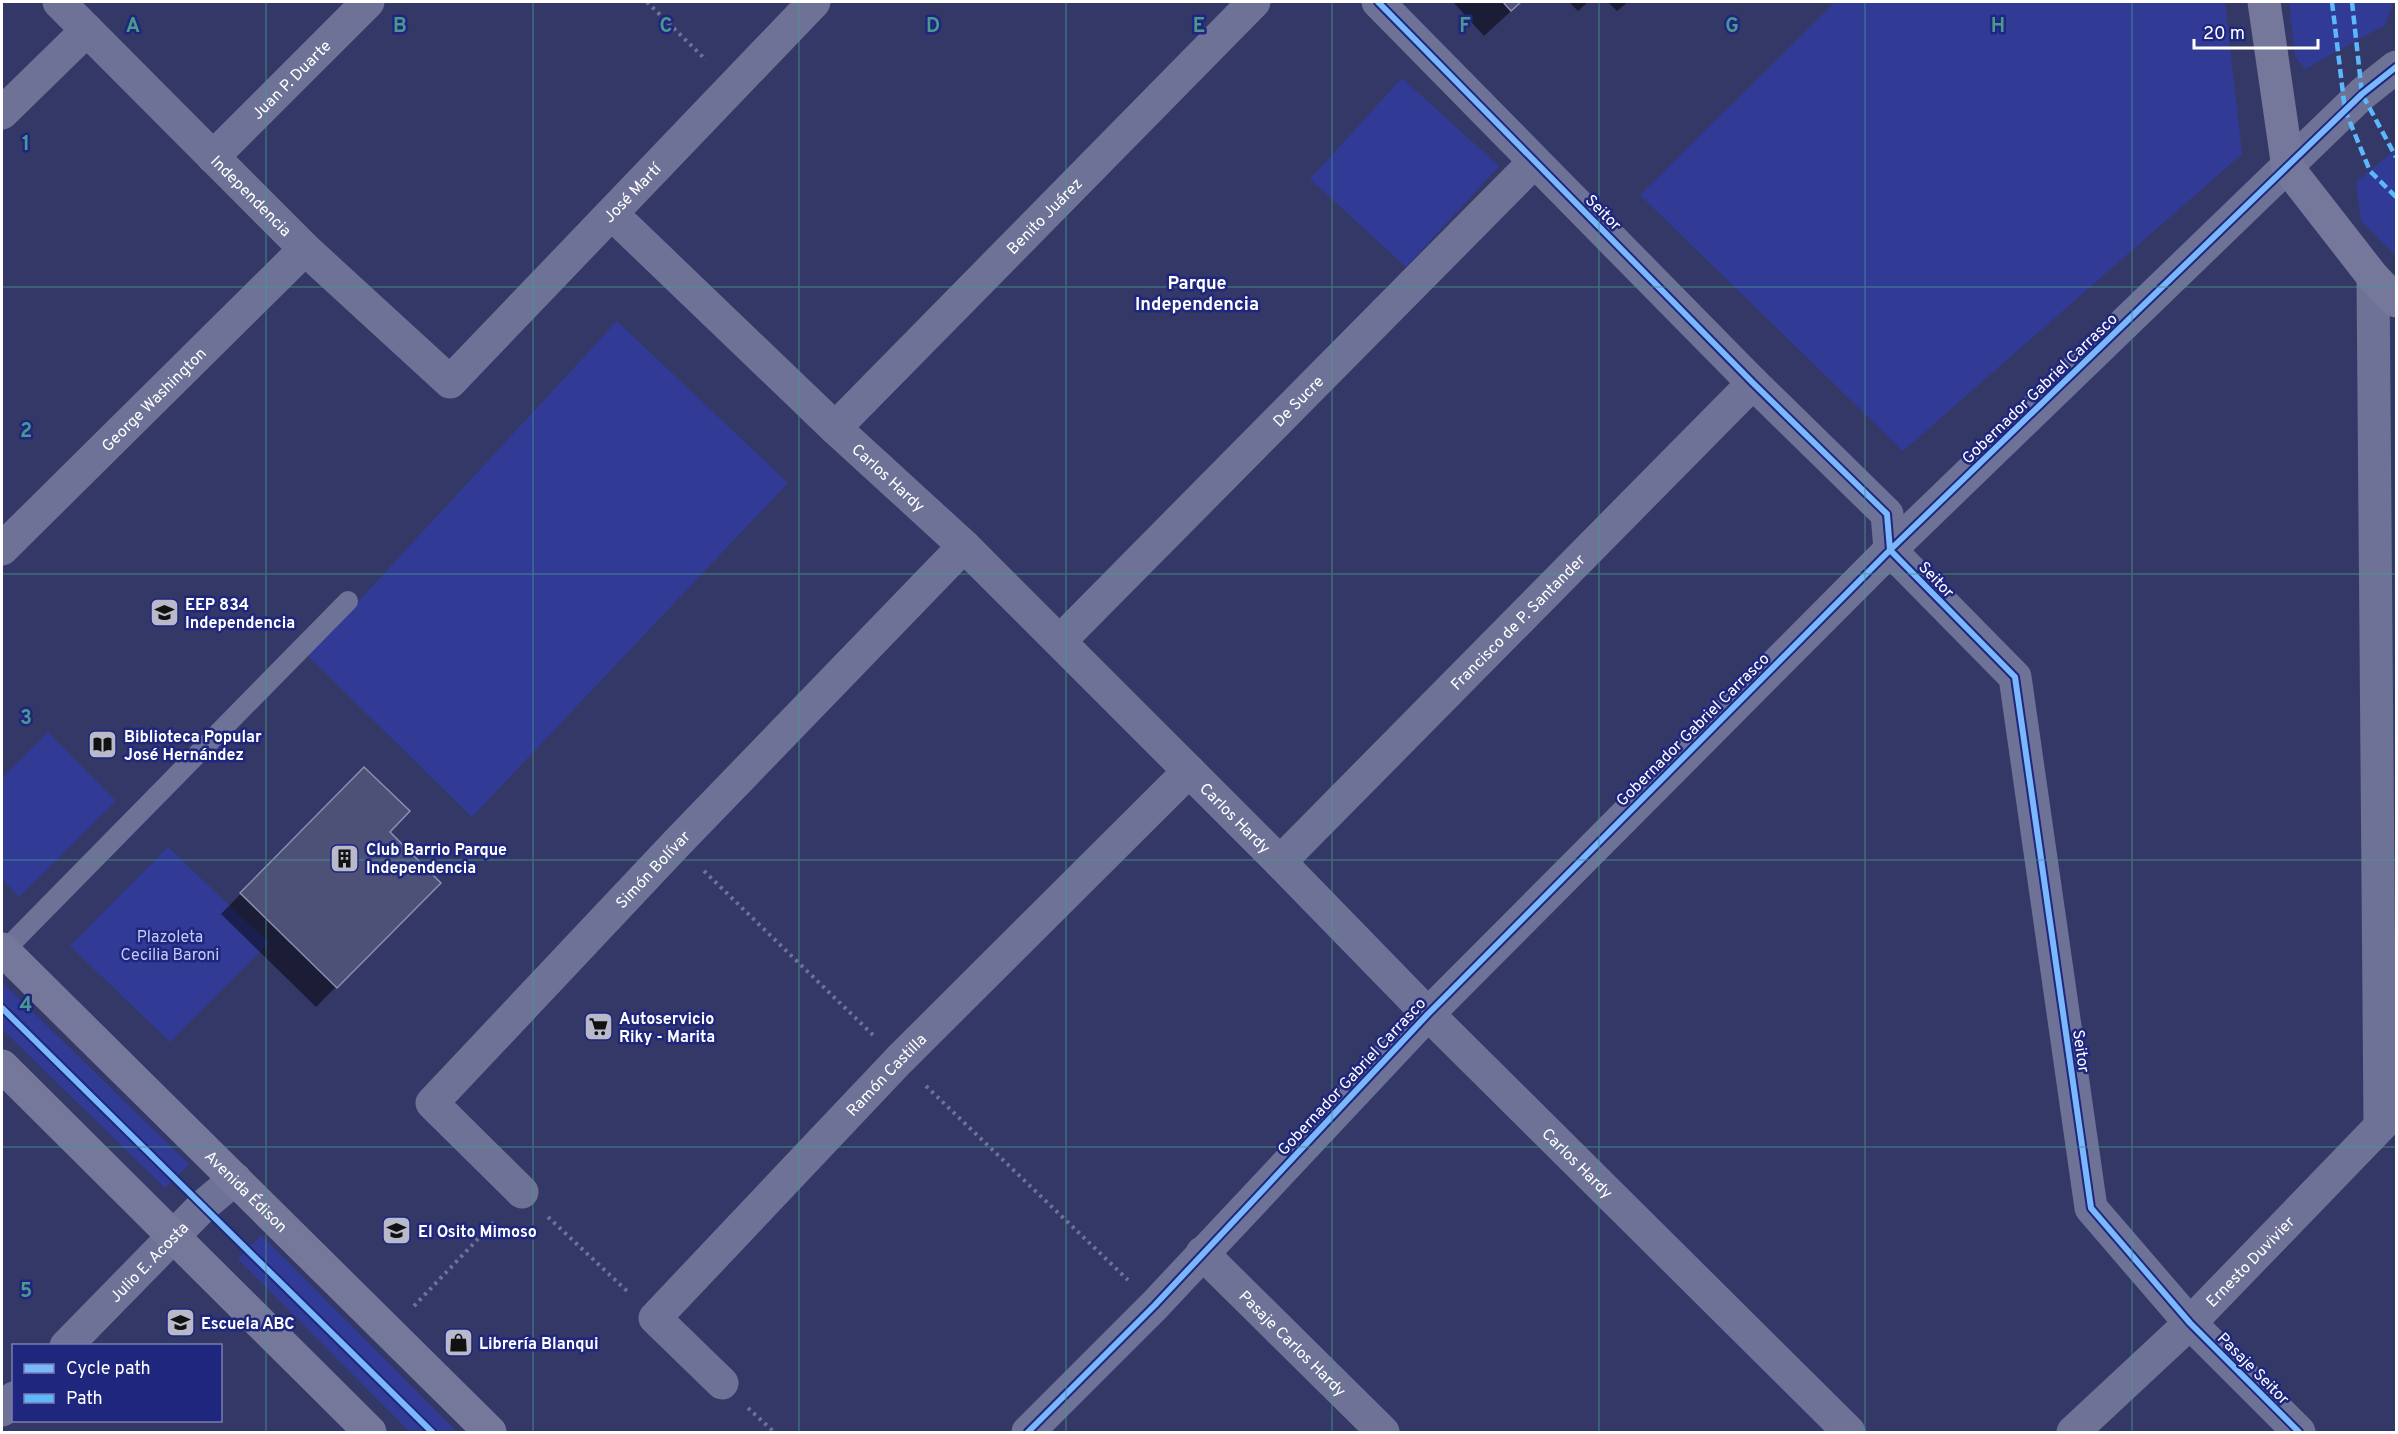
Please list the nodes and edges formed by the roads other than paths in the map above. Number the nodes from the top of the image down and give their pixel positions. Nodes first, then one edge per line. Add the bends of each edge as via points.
1 (59, 2) edge
2 (368, 2) edge
3 (814, 2) edge
4 (1254, 2) edge
5 (1378, 2) edge
6 (2264, 2) edge
7 (87, 30) junction
8 (2397, 67) edge
9 (2, 112) edge
10 (213, 157) junction
11 (1534, 162) junction
12 (2288, 168) junction
13 (612, 214) junction
14 (305, 249) junction
15 (2373, 277) junction
16 (2397, 300) edge
17 (450, 382) joint
18 (1753, 383) junction
19 (835, 428) junction
20 (964, 546) junction
21 (2, 549) edge
22 (1890, 550) junction
23 (348, 601) dead end
24 (1060, 641) junction
25 (1190, 771) junction
26 (1280, 862) junction
27 (3, 950) edge
28 (1428, 1014) junction
29 (2, 1066) edge
30 (2388, 1118) edge
31 (235, 1179) junction
32 (522, 1192) road end
33 (172, 1238) junction
34 (1202, 1253) junction
35 (2190, 1323) junction
36 (68, 1344) edge
37 (722, 1383) dead end
38 (370, 1432) edge
39 (490, 1432) edge
40 (1028, 1432) edge
41 (1383, 1432) edge
42 (1849, 1432) edge
43 (2073, 1432) edge
44 (2299, 1432) edge

1 - 7 street, Independencia
2 - 10 street, Juan P. Duarte
3 - 13 street, José Martí
4 - 19 street, Benito Juárez
5 - 11 street, Seitor
6 - 12 main road
7 - 9 street
7 - 10 street, Independencia
8 - 12 street, Gobernador Gabriel Carrasco via 2362,94
10 - 14 street, Independencia
11 - 18 street, Seitor
11 - 24 street, De Sucre
12 - 15 main road
12 - 22 street, Gobernador Gabriel Carrasco
13 - 17 street, José Martí
13 - 19 street, Carlos Hardy
14 - 17 street, Independencia
14 - 21 street, George Washington
15 - 16 main road
15 - 30 street
18 - 22 street, Seitor via 1887,514
18 - 26 street, Francisco de P. Santander
19 - 20 street, Carlos Hardy
20 - 24 street, Carlos Hardy
20 - 32 street, Simón Bolívar via 432,1103
22 - 28 street, Gobernador Gabriel Carrasco
22 - 35 street, Seitor via 2015,677 2091,1208
23 - 27 lane
24 - 25 street, Carlos Hardy
25 - 26 street, Carlos Hardy
25 - 37 street, Ramón Castilla via 899,1060 655,1318
26 - 28 street, Carlos Hardy
27 - 31 main road, Avenida Édison
28 - 34 street, Gobernador Gabriel Carrasco
28 - 42 street, Carlos Hardy
29 - 33 main road
30 - 35 street, Ernesto Duvivier
31 - 33 street, Julio E. Acosta
31 - 39 main road, Avenida Édison
33 - 36 street, Julio E. Acosta
33 - 38 main road
34 - 40 street, Gobernador Gabriel Carrasco
34 - 41 street, Pasaje Carlos Hardy
35 - 43 street, Ernesto Duvivier
35 - 44 street, Pasaje Seitor

